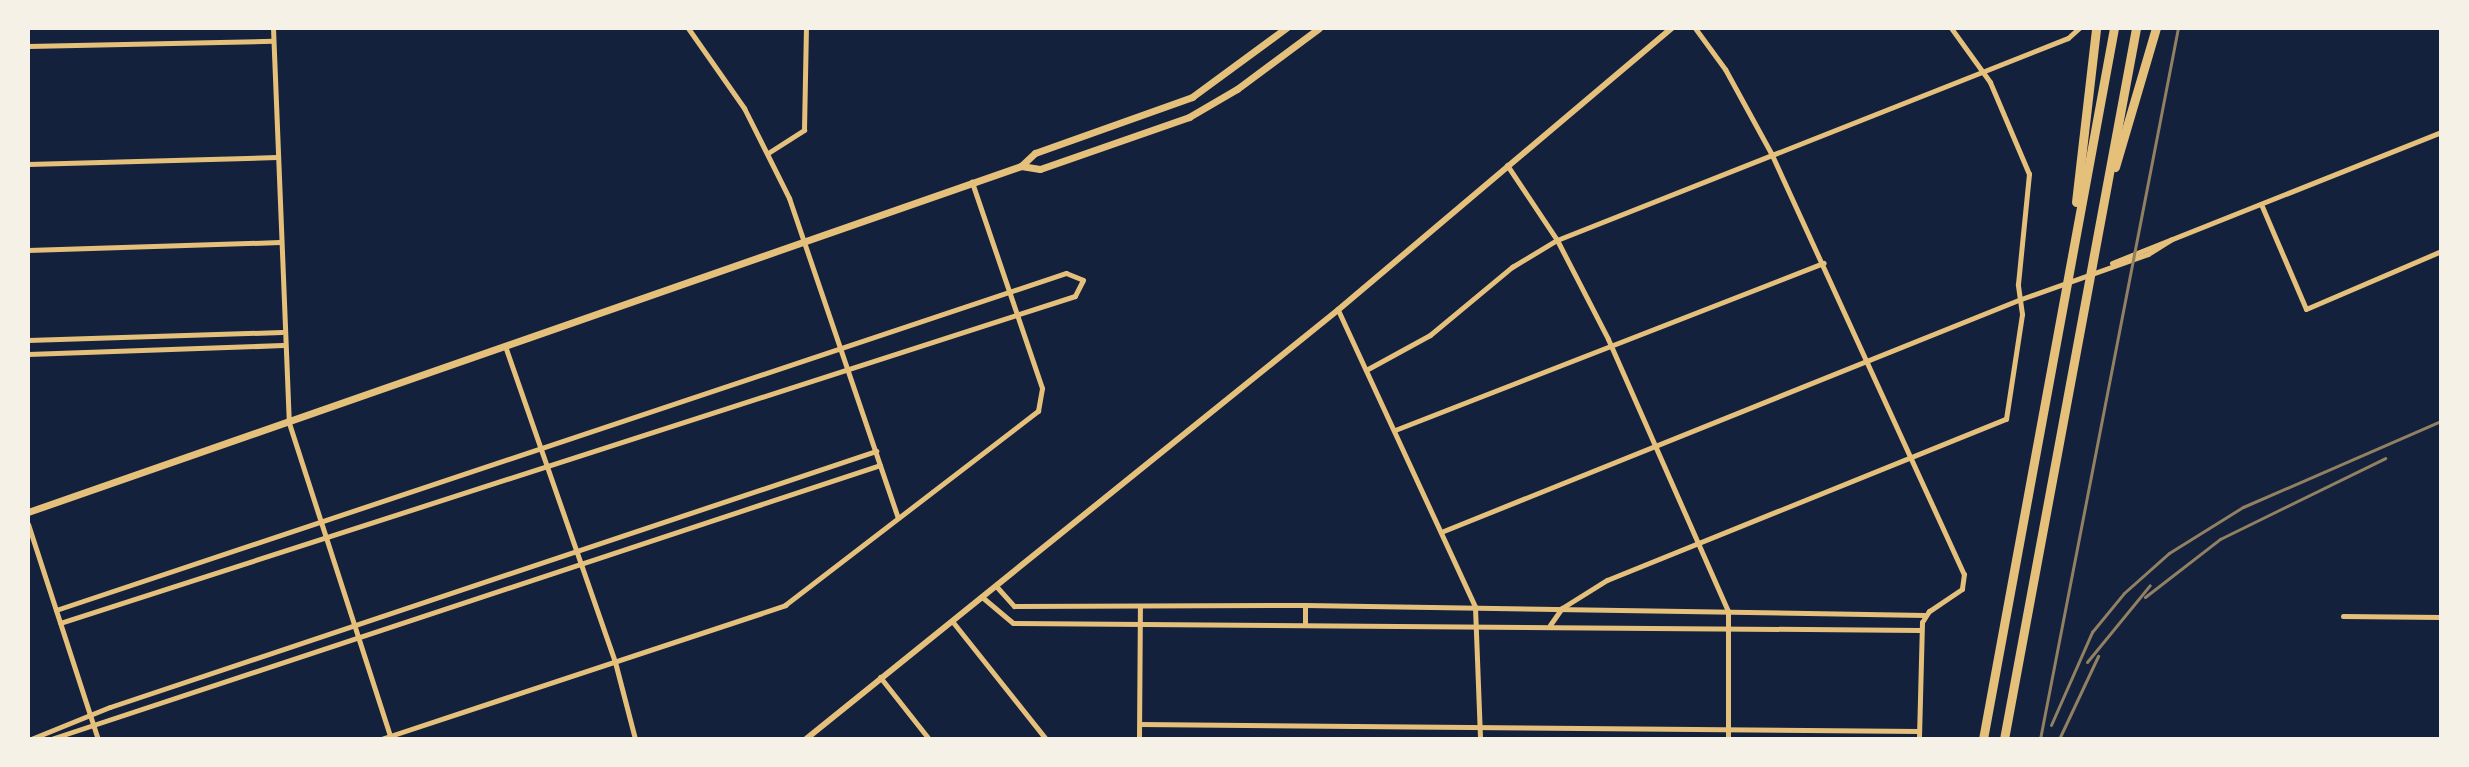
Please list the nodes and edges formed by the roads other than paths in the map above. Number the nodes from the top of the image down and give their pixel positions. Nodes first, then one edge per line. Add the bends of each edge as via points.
1 (273, 28) edge
2 (688, 28) edge
3 (806, 28) edge
4 (1286, 28) edge
5 (1319, 28) edge
6 (1672, 28) edge
7 (1695, 28) edge
8 (1951, 28) edge
9 (2079, 28) edge
10 (2096, 28) edge
11 (2114, 28) edge
12 (2136, 28) edge
13 (2156, 28) edge
14 (273, 41) junction
15 (28, 46) edge
16 (1982, 71) junction
17 (1219, 78) junction
18 (1230, 94) junction
19 (2441, 132) edge
20 (768, 153) junction
21 (1771, 153) junction
22 (277, 157) junction
23 (28, 164) edge
24 (1507, 165) junction
25 (1021, 166) junction
26 (972, 182) junction
27 (2104, 201) junction
28 (2261, 204) junction
29 (804, 239) junction
30 (1557, 240) junction
31 (280, 242) junction
32 (28, 250) edge
33 (2441, 251) edge
34 (1824, 263) junction
35 (2070, 265) junction
36 (1011, 293) junction
37 (2021, 299) junction
38 (1338, 310) junction
39 (1017, 311) junction
40 (282, 332) junction
41 (28, 340) edge
42 (283, 345) junction
43 (505, 346) junction
44 (1611, 347) junction
45 (841, 349) junction
46 (28, 354) edge
47 (1870, 363) junction
48 (847, 366) junction
49 (1366, 370) junction
50 (289, 423) junction
51 (1395, 430) junction
52 (1657, 446) junction
53 (542, 449) junction
54 (876, 451) junction
55 (1912, 460) junction
56 (547, 464) junction
57 (880, 465) junction
58 (28, 512) edge
59 (898, 518) junction
60 (321, 522) junction
61 (28, 524) edge
62 (1441, 532) junction
63 (325, 536) junction
64 (1700, 543) junction
65 (577, 551) junction
66 (581, 565) junction
67 (996, 586) junction
68 (982, 597) junction
69 (1305, 605) junction
70 (1140, 606) junction
71 (1475, 607) junction
72 (1562, 608) junction
73 (56, 610) junction
74 (1728, 611) junction
75 (1925, 615) junction
76 (2343, 616) dead end
77 (2441, 617) edge
78 (952, 621) junction
79 (1139, 622) junction
80 (60, 623) junction
81 (1305, 625) junction
82 (354, 626) junction
83 (1478, 626) junction
84 (1550, 626) junction
85 (1730, 629) junction
86 (1921, 630) junction
87 (359, 639) junction
88 (615, 662) junction
89 (880, 677) junction
90 (90, 714) junction
91 (1140, 724) junction
92 (94, 726) junction
93 (1481, 729) junction
94 (1728, 731) junction
95 (1919, 731) junction
96 (391, 738) edge
97 (808, 738) edge
98 (31, 739) edge
99 (51, 739) edge
100 (98, 739) edge
101 (381, 739) edge
102 (635, 739) edge
103 (929, 739) edge
104 (1046, 739) edge
105 (1139, 739) edge
106 (1480, 739) edge
107 (1728, 739) edge
108 (1919, 739) edge
109 (1983, 739) edge
110 (2004, 739) edge

1 - 14 street
2 - 20 street via 734,91
3 - 20 street via 804,130
4 - 17 main road
5 - 18 main road
6 - 24 street
7 - 21 street via 1725,69
8 - 16 street
9 - 16 street via 2068,38
10 - 35 highway
11 - 35 highway
12 - 27 highway
13 - 27 highway
14 - 15 street
14 - 22 street
16 - 21 street
16 - 37 street via 2028,170
17 - 18 main road
17 - 25 main road via 1181,102 1035,153
18 - 25 main road via 1189,117 1094,151 1040,169
19 - 28 street
20 - 29 street
21 - 30 street
21 - 34 street
22 - 23 street
22 - 31 street
24 - 30 street
24 - 38 street
25 - 26 main road
26 - 29 main road
26 - 36 street
27 - 110 highway
28 - 33 street via 2306,309
28 - 37 street via 2144,245
29 - 43 main road
29 - 45 street
30 - 44 street
30 - 49 street via 1512,267 1430,335
31 - 32 street
31 - 40 street
34 - 44 street
34 - 47 street
35 - 109 highway
36 - 39 street
36 - 39 street via 1070,272 1083,280 1075,296
36 - 45 street
37 - 47 street
37 - 55 street via 2005,420
38 - 49 street
38 - 67 street
39 - 48 street
39 - 59 street via 1043,401 1036,412
40 - 41 street
40 - 42 street
42 - 46 street
42 - 50 street
43 - 50 main road
43 - 53 street
44 - 51 street
44 - 52 street
45 - 48 street
45 - 53 street
47 - 52 street
47 - 55 street
48 - 54 street
48 - 56 street
49 - 51 street
50 - 58 main road
50 - 60 street
51 - 62 street
52 - 62 street
52 - 64 street
53 - 56 street
53 - 60 street
54 - 57 street
54 - 65 street
55 - 64 street
55 - 75 street via 1965,577 1960,591
56 - 63 street
56 - 65 street
57 - 59 street
57 - 66 street
59 - 88 street via 785,605
60 - 63 street
60 - 73 street
61 - 73 street
62 - 71 street
63 - 80 street
63 - 82 street
64 - 72 street via 1607,580
64 - 74 street
65 - 66 street
65 - 82 street
66 - 87 street
66 - 88 street
67 - 68 street
67 - 70 street via 1014,606
68 - 78 street
68 - 79 street via 1013,623
69 - 70 street
69 - 71 street
69 - 81 street
70 - 79 street
71 - 72 street
71 - 83 street
72 - 74 street
72 - 84 street
73 - 80 street
74 - 75 street
74 - 85 street
75 - 86 street
76 - 77 street
78 - 89 street
78 - 104 street
79 - 81 street
79 - 91 street
80 - 90 street
81 - 83 street
82 - 87 street
82 - 90 street
83 - 84 street
83 - 93 street
84 - 85 street
85 - 86 street
85 - 94 street
86 - 95 street
87 - 92 street
87 - 96 street
88 - 96 street
88 - 102 street
89 - 97 street
89 - 103 street
90 - 92 street
90 - 98 street
91 - 93 street
91 - 105 street
92 - 99 street
92 - 100 street
93 - 94 street
93 - 106 street
94 - 95 street
94 - 107 street
95 - 108 street
96 - 101 street

